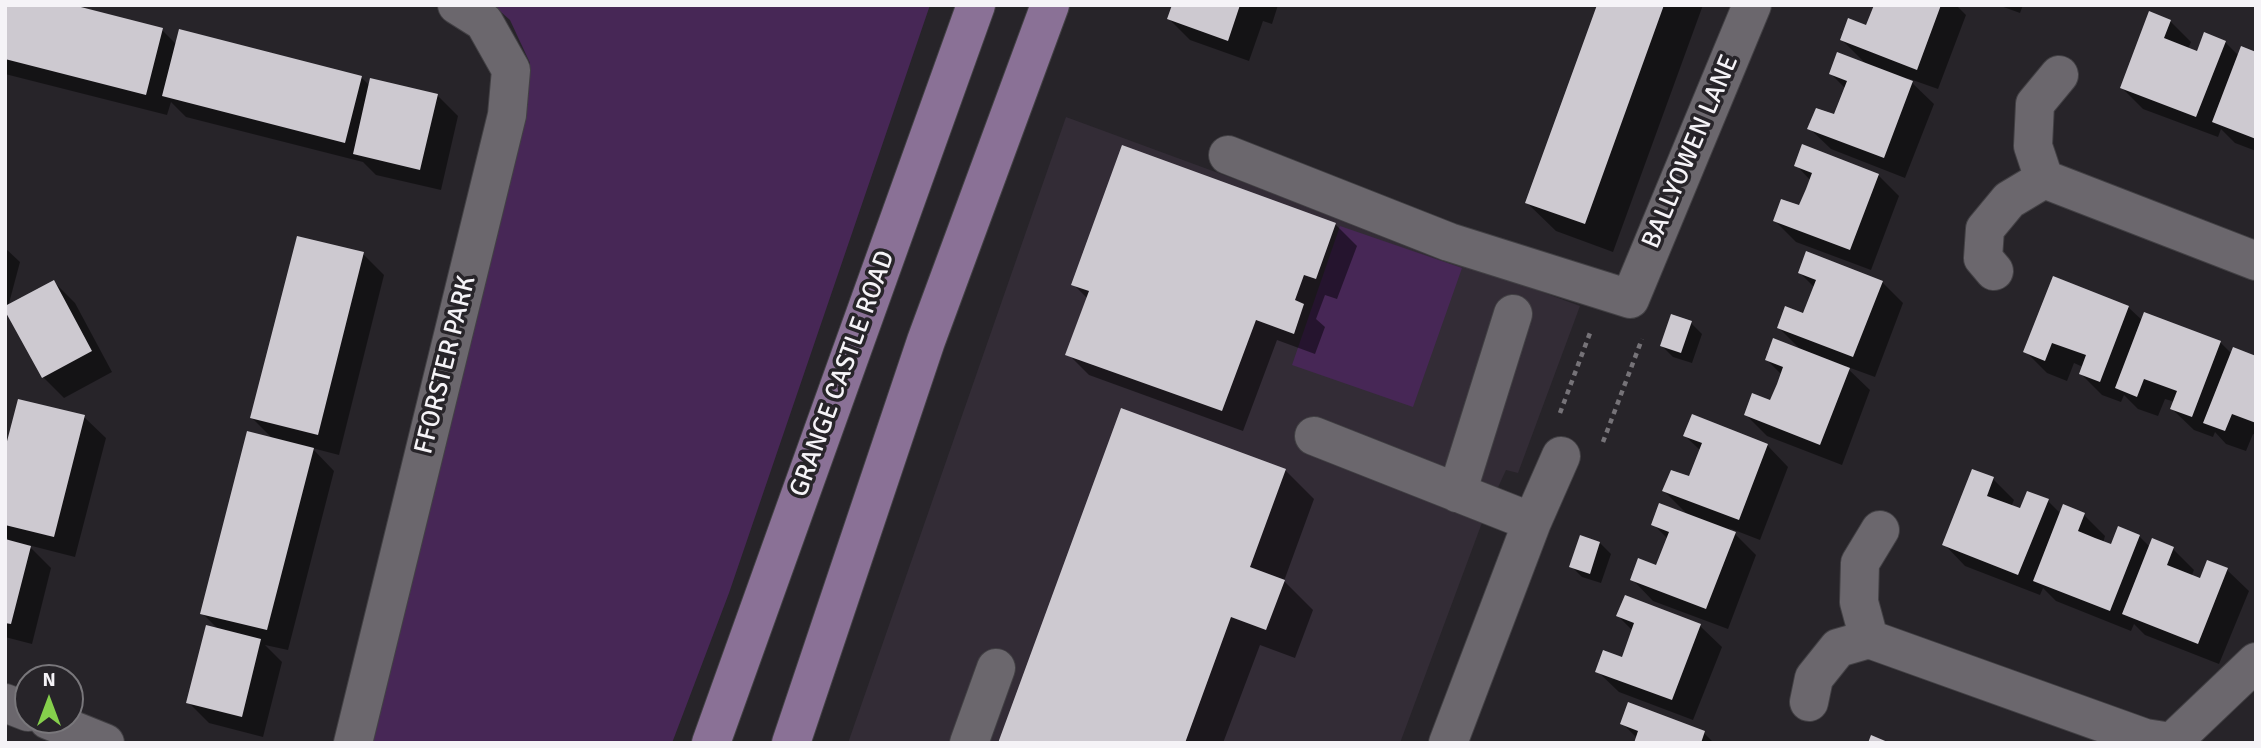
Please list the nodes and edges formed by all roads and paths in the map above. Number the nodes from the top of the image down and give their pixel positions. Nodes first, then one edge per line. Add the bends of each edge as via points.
1 (457, 5) edge
2 (976, 5) edge
3 (1050, 5) edge
4 (1752, 5) edge
5 (2059, 75) dead end
6 (1228, 155) dead end
7 (2044, 179) junction
8 (2256, 261) edge
9 (1994, 271) dead end
10 (1513, 314) dead end
11 (1594, 322) dead end
12 (1559, 416) dead end
13 (1314, 436) dead end
14 (1560, 456) dead end
15 (1457, 493) junction
16 (1532, 522) junction
17 (1880, 530) dead end
18 (1869, 639) junction
19 (2256, 662) edge
20 (996, 668) dead end
21 (1809, 702) dead end
22 (83, 734) edge
23 (2171, 742) edge
24 (106, 743) edge
25 (353, 743) edge
26 (710, 743) edge
27 (791, 743) edge
28 (969, 743) edge
29 (1448, 743) edge

1 - 25 street, FFORSTER PARK via 484,22 512,69 507,115
2 - 26 main road, GRANGE CASTLE ROAD
3 - 27 main road via 926,341
4 - 6 street, BALLYOWEN LANE via 1630,299 1449,242
5 - 7 street via 2035,104 2033,146
7 - 8 street
7 - 9 street via 2009,200 1985,229 1983,258
10 - 15 street
11 - 12 path
13 - 15 street
14 - 16 street
15 - 16 street
16 - 29 street
17 - 18 street via 1860,563 1859,602
18 - 21 street via 1838,648 1814,678
18 - 23 street via 2145,737
19 - 23 street
20 - 28 street
22 - 24 street

